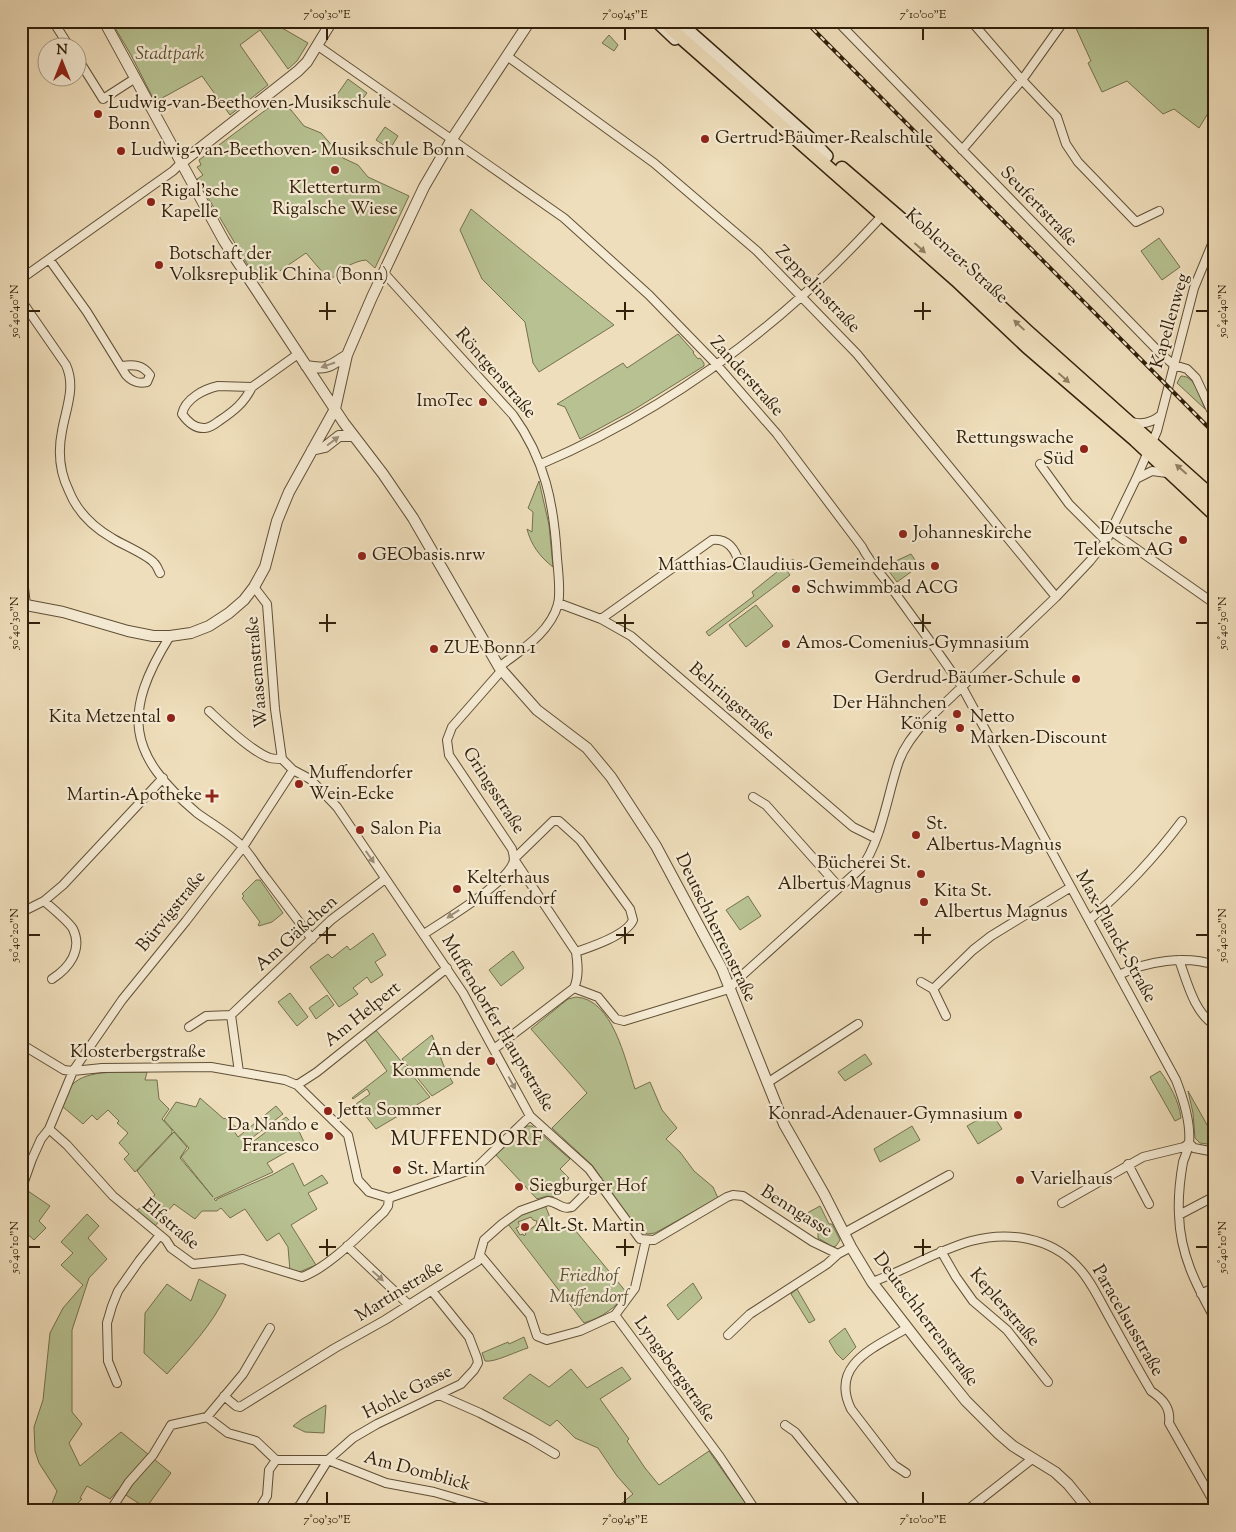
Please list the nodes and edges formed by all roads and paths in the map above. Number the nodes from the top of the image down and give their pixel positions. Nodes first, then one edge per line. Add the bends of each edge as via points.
1 (53, 21) edge
2 (104, 21) edge
3 (332, 21) edge
4 (530, 21) edge
5 (656, 21) edge
6 (836, 21) edge
7 (971, 21) edge
8 (1064, 21) edge
9 (672, 25) edge
10 (64, 38) edge
11 (318, 46) junction
12 (506, 56) junction
13 (88, 75) edge
14 (134, 79) junction
15 (1022, 80) junction
16 (452, 139) junction
17 (962, 150) junction
18 (181, 163) junction
19 (1159, 211) dead end
20 (890, 214) junction
21 (1215, 237) edge
22 (49, 259) junction
23 (384, 273) junction
24 (21, 279) edge
25 (802, 296) junction
26 (21, 300) edge
27 (298, 354) junction
28 (347, 355) junction
29 (717, 365) junction
30 (1174, 365) junction
31 (122, 366) dead end
32 (306, 366) junction
33 (252, 387) junction
34 (335, 409) junction
35 (1215, 413) edge
36 (1161, 415) junction
37 (1130, 422) junction
38 (353, 436) junction
39 (1150, 448) junction
40 (312, 450) junction
41 (541, 464) junction
42 (1040, 464) dead end
43 (1169, 473) junction
44 (1136, 479) junction
45 (1213, 498) edge
46 (1215, 514) edge
47 (1111, 532) junction
48 (1106, 542) junction
49 (739, 564) dead end
50 (160, 573) dead end
51 (21, 580) edge
52 (254, 587) junction
53 (1056, 597) junction
54 (558, 604) junction
55 (1215, 604) edge
56 (24, 605) edge
57 (601, 619) junction
58 (170, 636) junction
59 (500, 668) junction
60 (962, 687) junction
61 (209, 711) dead end
62 (282, 759) junction
63 (293, 770) junction
64 (163, 778) junction
65 (753, 797) dead end
66 (1182, 821) dead end
67 (875, 838) junction
68 (243, 847) junction
69 (514, 859) junction
70 (385, 879) junction
71 (839, 887) junction
72 (1071, 887) junction
73 (44, 902) junction
74 (28, 909) dead end
75 (1089, 920) junction
76 (424, 934) junction
77 (312, 939) junction
78 (576, 952) junction
79 (1179, 960) junction
80 (1215, 965) edge
81 (447, 968) junction
82 (1119, 975) junction
83 (52, 979) dead end
84 (921, 982) dead end
85 (574, 988) junction
86 (730, 989) junction
87 (933, 989) junction
88 (231, 1015) junction
89 (946, 1016) dead end
90 (858, 1024) dead end
91 (1215, 1025) edge
92 (189, 1027) dead end
93 (21, 1044) edge
94 (494, 1049) junction
95 (73, 1071) junction
96 (239, 1072) junction
97 (767, 1083) junction
98 (297, 1085) junction
99 (530, 1116) junction
100 (49, 1129) junction
101 (1189, 1143) junction
102 (1215, 1152) edge
103 (1128, 1164) junction
104 (949, 1175) dead end
105 (598, 1181) junction
106 (21, 1190) edge
107 (1215, 1196) edge
108 (389, 1198) junction
109 (1062, 1203) dead end
110 (1149, 1204) dead end
111 (1179, 1215) junction
112 (844, 1233) junction
113 (160, 1235) junction
114 (646, 1240) junction
115 (347, 1246) junction
116 (851, 1247) junction
117 (941, 1251) junction
118 (838, 1254) junction
119 (480, 1255) junction
120 (872, 1282) junction
121 (1215, 1287) edge
122 (432, 1291) junction
123 (1201, 1294) junction
124 (410, 1305) junction
125 (615, 1315) junction
126 (1215, 1319) edge
127 (270, 1328) dead end
128 (907, 1328) junction
129 (728, 1335) dead end
130 (1048, 1382) dead end
131 (117, 1383) dead end
132 (439, 1395) junction
133 (224, 1396) junction
134 (207, 1417) junction
135 (785, 1425) dead end
136 (555, 1454) dead end
137 (1032, 1458) junction
138 (276, 1460) junction
139 (328, 1460) junction
140 (906, 1473) dead end
141 (1215, 1504) edge
142 (110, 1511) edge
143 (258, 1511) edge
144 (293, 1511) edge
145 (499, 1511) edge
146 (756, 1511) edge
147 (859, 1511) edge
148 (966, 1511) edge
149 (1090, 1511) edge

1 - 10 street
2 - 14 street, Deutschherrenstraße
3 - 11 street
4 - 12 street
5 - 9 main road
6 - 17 street, Seufertstraße
7 - 15 street
8 - 15 street
9 - 20 main road, Koblenzer Straße
11 - 16 street, Zanderstraße
11 - 18 street via 292,76
12 - 16 street
12 - 25 street, Zeppelinstraße via 685,188 757,250
13 - 14 street via 103,99
14 - 18 street, Deutschherrenstraße
15 - 17 street
15 - 19 street via 1058,117 1066,144 1078,162 1136,222
16 - 23 street via 424,187
16 - 29 street, Zanderstraße via 564,218 649,294
17 - 30 street, Seufertstraße
18 - 22 street
18 - 27 street, Deutschherrenstraße via 224,241
20 - 25 street
37 -> 20 main road, Koblenzer Straße via 972,280
20 -> 39 main road, Koblenzer Straße via 1027,347
21 - 30 street, Kapellenweg via 1194,288
22 - 24 street
22 - 31 street
23 - 28 street
23 - 41 street, Röntgenstraße via 513,415 526,432
25 - 29 street
25 - 53 street, Zeppelinstraße via 857,354
26 - 50 street via 70,374 71,393 60,450 69,493 80,511 99,529 154,562
27 - 32 street, Deutschherrenstraße
27 - 33 street
28 -> 32 street via 324,368
28 - 34 street
29 - 41 street via 645,412
29 - 60 street, Zanderstraße via 800,464
30 - 35 street, Seufertstraße via 1186,369 1196,378
30 - 36 street, Kapellenweg
32 - 34 street, Deutschherrenstraße
33 - 33 street via 208,388 184,407 182,414 196,427 210,427 238,408
34 - 38 street, Deutschherrenstraße
34 - 40 street
36 - 37 street via 1147,424
36 - 39 street, Kapellenweg
37 - 39 main road, Koblenzer Straße
40 -> 38 street via 325,447 339,436
38 - 59 street, Deutschherrenstraße via 413,518
39 - 43 main road, Koblenzer Straße
39 - 44 street, Kapellenweg
45 -> 39 main road, Koblenzer Straße
40 - 52 street via 289,492 277,521 265,567
41 - 54 street, Röntgenstraße via 555,520
42 - 48 street via 1069,504
43 - 44 street via 1152,471
43 - 46 main road, Koblenzer Straße
44 - 47 street, Kapellenweg
47 - 48 street, Kapellenweg
47 - 55 street
48 - 53 street, Kapellenweg
49 - 57 street via 727,542 712,540
51 - 56 street
52 - 58 street via 229,613 209,626
52 - 62 street, Waasemstraße via 268,604
53 - 60 street, Kapellenweg
54 - 57 street, Behringstraße
54 - 59 street, Röntgenstraße via 542,634
56 - 58 street via 63,612 128,631
57 - 67 street, Behringstraße via 631,636 846,821
58 - 64 street via 148,677 140,699 138,718 145,755
59 - 69 street, Gringsstraße via 452,727 447,740 449,754 512,849
59 - 86 street, Deutschherrenstraße via 537,710 587,748 611,776 674,877
60 - 67 street, Kapellenweg via 922,724 904,749
60 - 72 street, Max-Planck-Straße
61 - 62 street via 264,755
62 - 63 street, Muffendorfer Hauptstraße
63 - 68 street, Bürvigstraße
63 -> 70 street, Muffendorfer Hauptstraße via 310,779 337,807
64 - 68 street via 185,802
64 - 73 street
65 - 71 street via 766,805
66 - 75 street via 1108,904
67 - 71 street, Kapellenweg via 867,860
68 - 77 street
68 - 95 street, Bürvigstraße via 122,1000
69 -> 76 street, Gringsstraße via 510,869 485,892
69 - 78 street
69 - 78 street via 553,821 559,821 580,840 630,909 633,920 628,926 606,941
70 - 76 street, Muffendorfer Hauptstraße
70 - 77 street, Am Gäßchen via 331,920
71 - 86 street, Kapellenweg
72 - 75 street, Max-Planck-Straße
72 - 87 street via 991,936
73 - 74 street
73 - 83 street via 73,928 77,943 67,968
75 - 82 street, Max-Planck-Straße
76 - 81 street, Muffendorfer Hauptstraße
77 - 88 street, Am Gäßchen
78 - 85 street via 577,981
79 - 80 street
79 - 82 street via 1133,968
79 - 91 street via 1196,1004
81 - 94 street, Muffendorfer Hauptstraße
81 - 98 street, Am Helpert
82 - 101 street, Max-Planck-Straße via 1176,1080 1186,1108
84 - 87 street
85 - 86 street via 598,997 616,1019 624,1021
85 - 94 street
86 - 97 street, Deutschherrenstraße
87 - 89 street
88 - 92 street via 206,1016
88 - 96 street
90 - 97 street
93 - 95 street, Klosterbergstraße via 64,1070
94 -> 99 street, Muffendorfer Hauptstraße
95 - 96 street, Klosterbergstraße via 211,1067
95 - 100 street, Bürvigstraße
96 - 98 street, Klosterbergstraße
97 - 112 street, Deutschherrenstraße via 784,1124
98 - 108 street, Klosterbergstraße via 348,1135 358,1180 369,1192
99 - 105 street, Muffendorfer Hauptstraße
99 - 108 street via 476,1168
100 - 106 street, Bürvigstraße via 41,1139
100 - 113 street, Elfstraße via 113,1196
101 - 102 street via 1194,1148
101 - 103 street
101 - 111 street, Max-Planck-Straße via 1180,1177
103 - 109 street
103 - 110 street
104 - 112 street
105 - 114 street, Muffendorfer Hauptstraße via 640,1239
105 - 119 street, Martinstraße via 572,1207 562,1208 548,1201 520,1211 484,1240
107 - 111 street
108 - 115 street, Elfstraße via 384,1212
111 - 123 street, Max-Planck-Straße via 1182,1245 1190,1273
112 - 116 street, Deutschherrenstraße
113 - 115 street, Elfstraße via 171,1248 193,1264 243,1259 302,1277
113 - 131 street via 118,1291 107,1323 108,1361
114 - 118 street, Benngasse via 654,1240 727,1197 743,1196 813,1242
114 - 125 street, Lyngsbergstraße via 635,1288
115 -> 124 street
116 - 118 street, Benngasse
116 - 120 street, Deutschherrenstraße
117 - 120 street, Paracelsusstraße
117 - 130 street, Keplerstraße via 973,1301 1007,1330
117 - 141 street, Paracelsusstraße via 982,1239 1018,1237 1037,1240 1065,1255 1077,1266 1151,1391 1170,1414 1169,1423
118 - 129 street via 750,1314
119 - 122 street, Martinstraße via 478,1261
119 - 125 street via 530,1315 541,1339 580,1331
120 - 128 street, Deutschherrenstraße
121 - 123 street
122 - 124 street, Martinstraße
122 - 132 street, Hohle Gasse via 469,1337 478,1363 461,1384
123 - 126 street, Max-Planck-Straße
124 - 133 street, Martinstraße via 240,1407
125 - 146 street, Lyngsbergstraße
127 - 133 street via 243,1374
128 - 137 street, Deutschherrenstraße via 966,1400 999,1434
128 - 140 street via 860,1357 847,1373 845,1390 851,1409 894,1465
132 - 136 street via 480,1413
132 - 139 street, Hohle Gasse via 377,1424
133 - 134 street
134 - 138 street via 228,1433 256,1441
134 - 142 street via 171,1425 153,1455 129,1482
135 - 147 street via 795,1432
137 - 148 street
137 - 149 street, Deutschherrenstraße via 1062,1478
138 - 139 street
138 - 143 street via 269,1470 267,1496
139 - 144 street, Hohle Gasse
139 - 145 street, Am Domblick via 386,1484 434,1492

